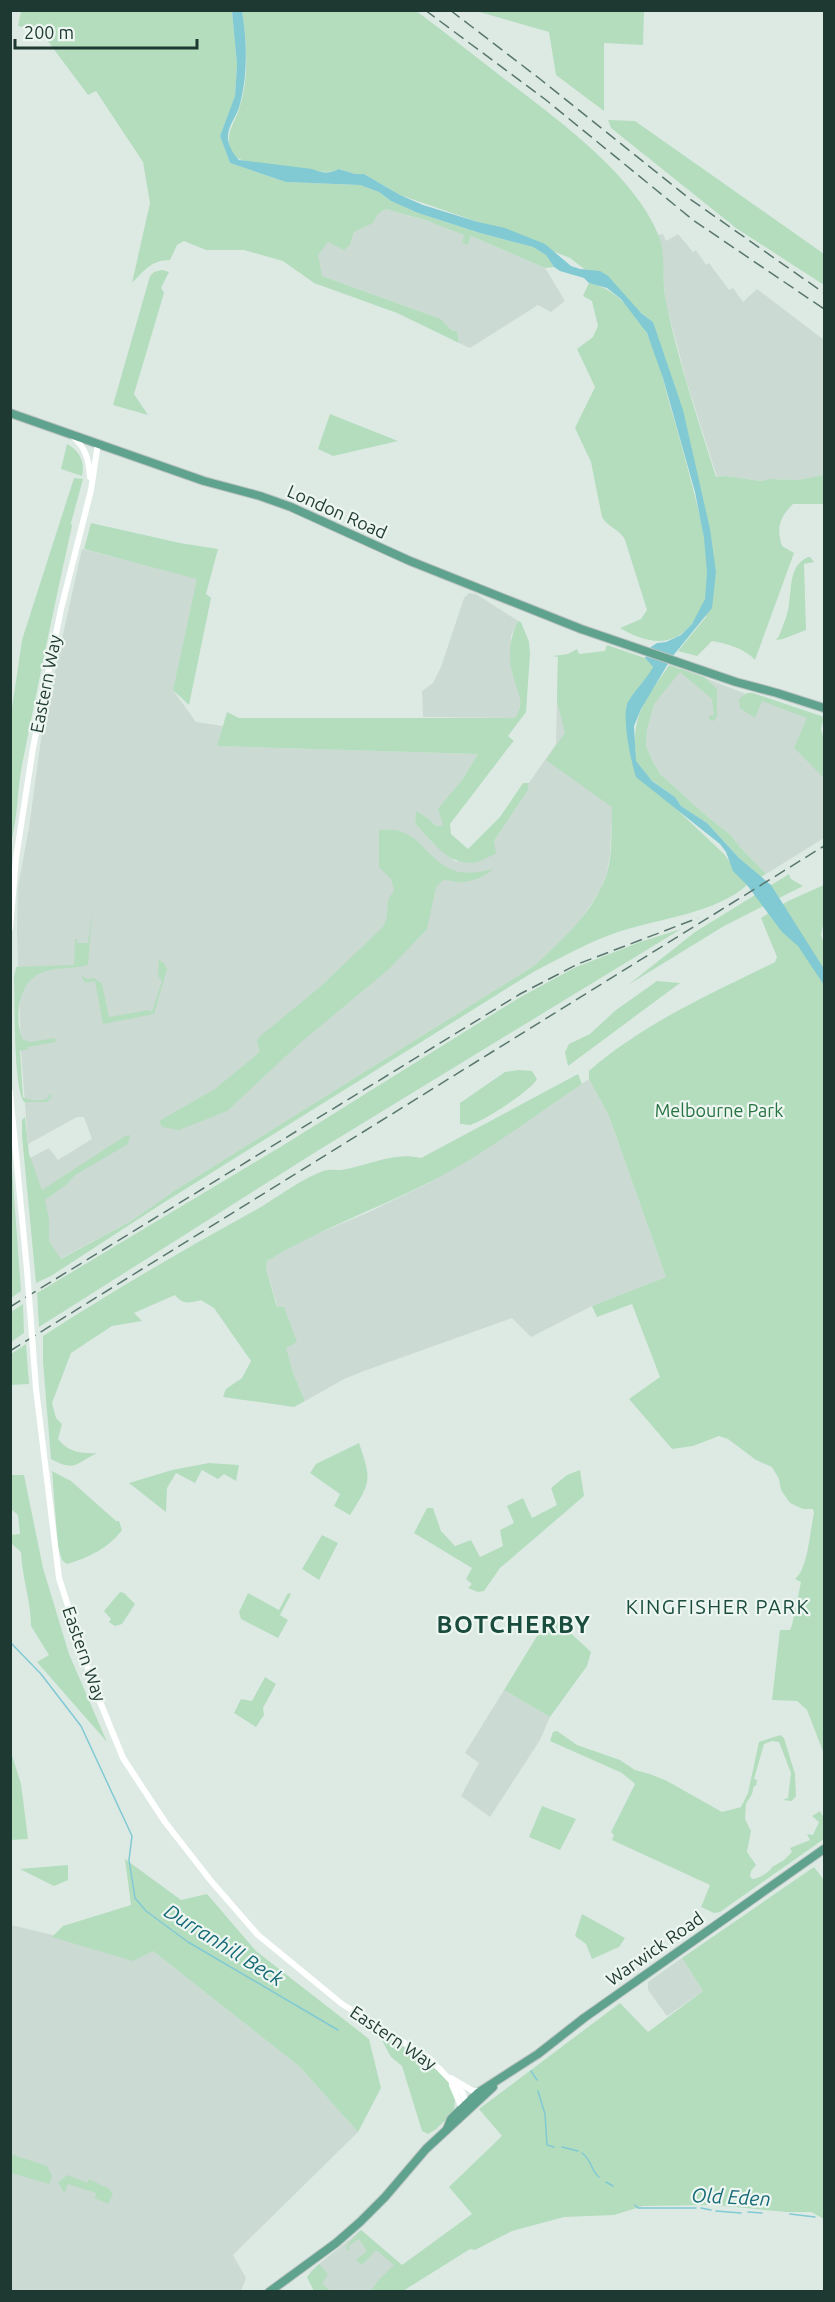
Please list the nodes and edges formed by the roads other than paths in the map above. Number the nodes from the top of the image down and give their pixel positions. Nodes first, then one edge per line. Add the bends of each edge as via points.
1 (10, 413) edge
2 (65, 432) junction
3 (98, 443) junction
4 (91, 490) junction
5 (825, 708) edge
6 (10, 928) edge
7 (10, 1092) edge
8 (825, 1849) edge
9 (445, 2074) junction
10 (504, 2077) junction
11 (479, 2091) junction
12 (466, 2107) junction
13 (269, 2292) edge

1 - 2 main road, London Road
2 - 3 main road, London Road
2 - 4 street via 87,456
3 - 4 street, Eastern Way
3 - 5 main road, London Road via 291,507 458,581 581,628 736,682
4 - 6 street, Eastern Way via 61,609 33,748
7 - 9 street, Eastern Way, bridge via 36,1389 59,1578 94,1687 123,1758 165,1822 258,1935 342,2004 429,2058
8 - 10 main road, Warwick Road
9 - 11 street, Eastern Way
9 - 12 street, Eastern Way
10 - 11 main road, Warwick Road
10 - 12 main road, Warwick Road
11 - 12 main road, Warwick Road
12 - 13 main road, Warwick Road via 360,2222

